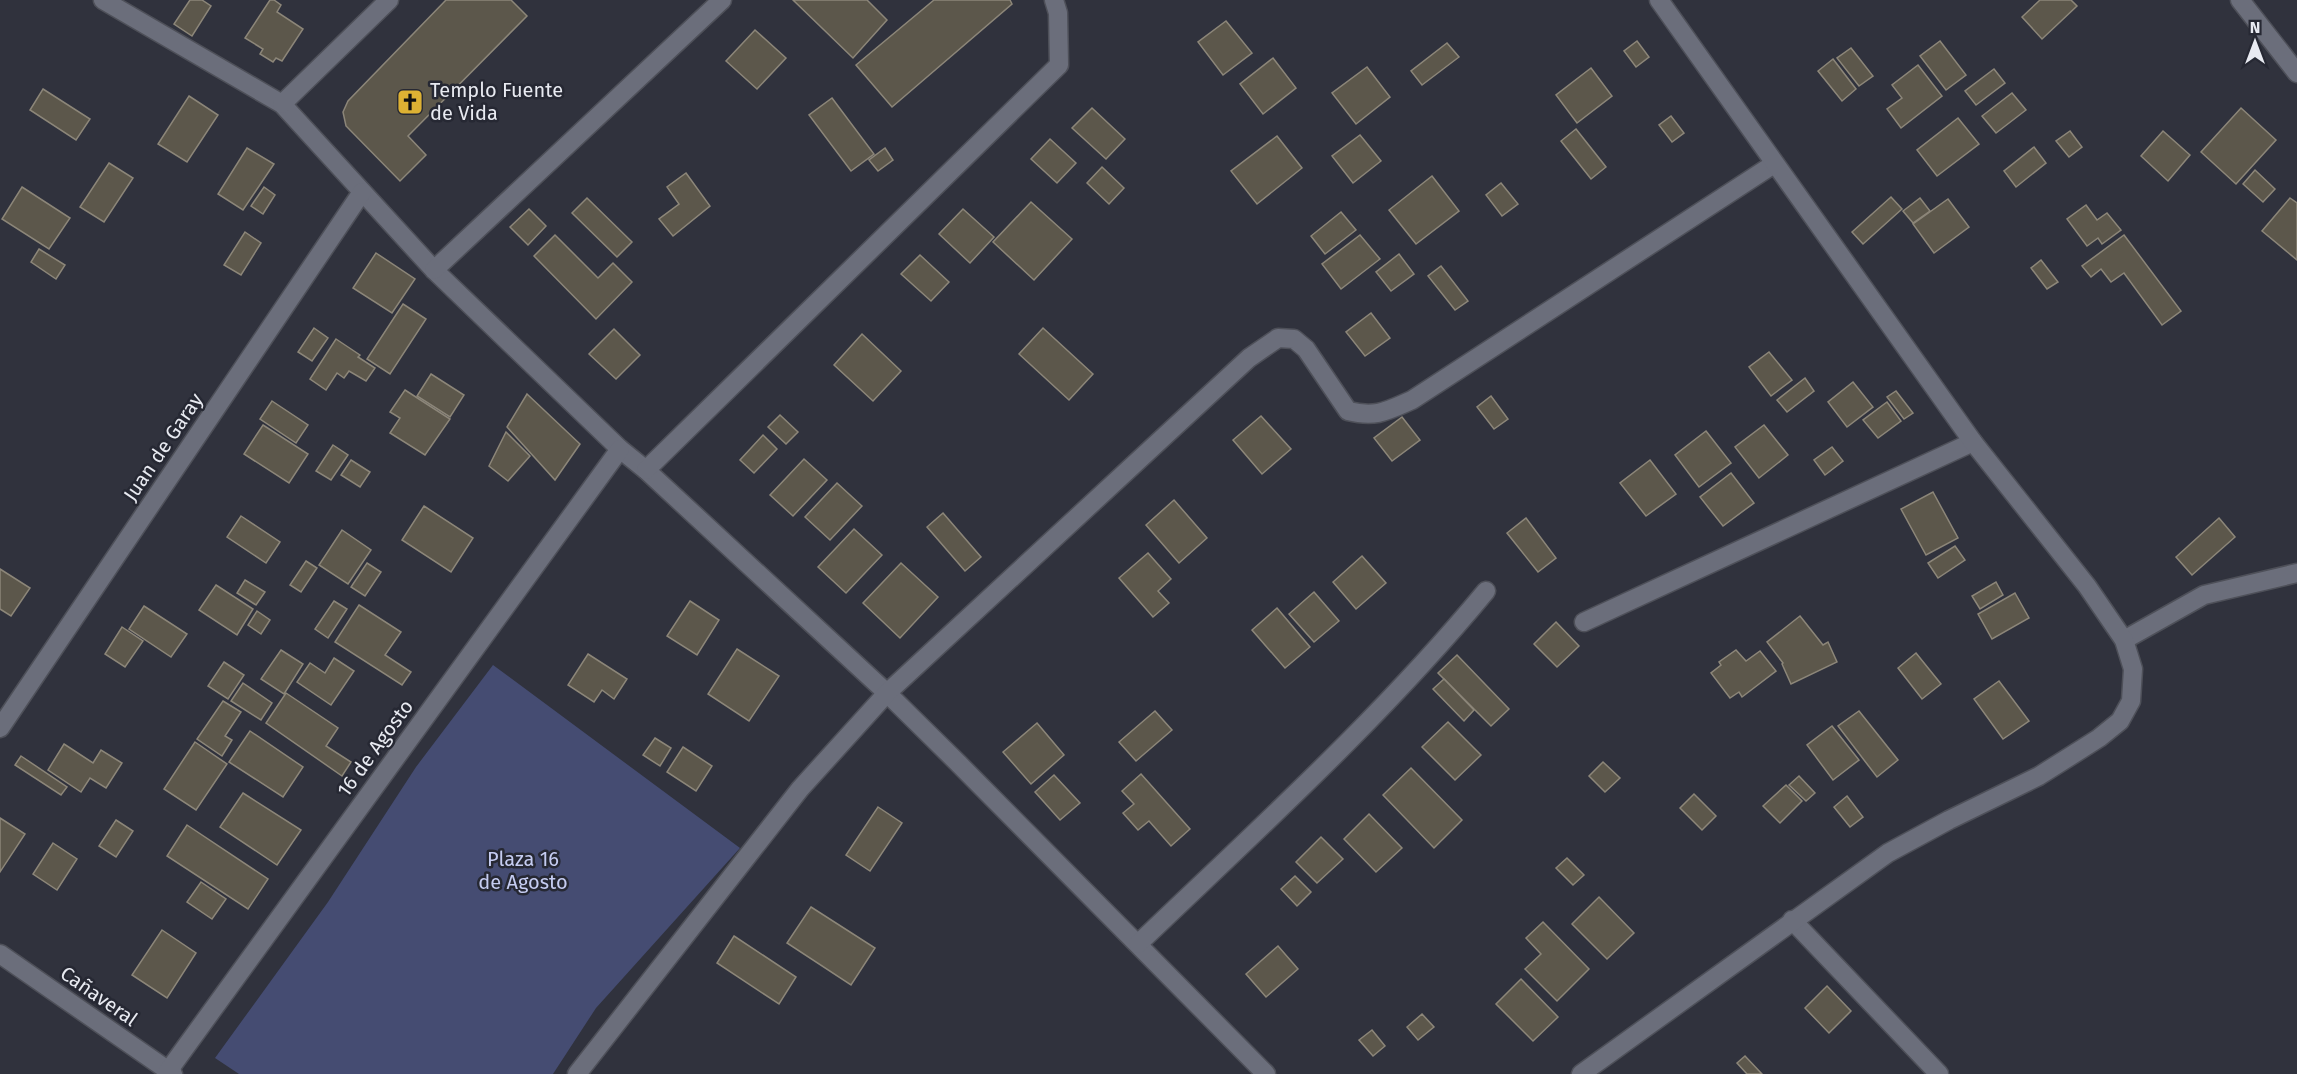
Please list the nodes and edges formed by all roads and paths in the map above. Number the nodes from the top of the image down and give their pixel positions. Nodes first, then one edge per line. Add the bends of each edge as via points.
1 (103, 0) edge
2 (389, 0) edge
3 (722, 0) edge
4 (1054, 0) edge
5 (1659, 0) edge
6 (2240, 0) edge
7 (2297, 73) edge
8 (282, 104) junction
9 (1774, 164) junction
10 (362, 192) junction
11 (434, 270) junction
12 (1973, 442) junction
13 (620, 449) junction
14 (646, 470) junction
15 (2297, 573) edge
16 (1486, 591) dead end
17 (1584, 622) dead end
18 (2124, 640) junction
19 (887, 693) junction
20 (0, 728) edge
21 (1792, 920) junction
22 (1138, 944) junction
23 (0, 954) edge
24 (169, 1073) edge
25 (577, 1074) edge
26 (1266, 1074) edge
27 (1581, 1074) edge
28 (1939, 1074) edge

1 - 8 street
2 - 8 street
3 - 11 street
4 - 14 street via 1059,65
5 - 9 street
6 - 7 street
8 - 10 street
9 - 12 street
9 - 19 street via 1412,400 1380,415 1348,411 1306,349 1294,339 1278,338 1249,358
10 - 11 street
10 - 20 street, Juan de Garay
11 - 13 street
12 - 17 street
12 - 18 street via 2087,586
13 - 14 street
13 - 24 street, 16 de Agosto
14 - 19 street
15 - 18 street via 2204,595
16 - 22 street via 1353,737
18 - 21 street via 2133,669 2131,701 2120,722 2039,776 1888,853
19 - 22 street
19 - 25 street via 800,789
21 - 27 street
21 - 28 street
22 - 26 street
23 - 24 street, Cañaveral

